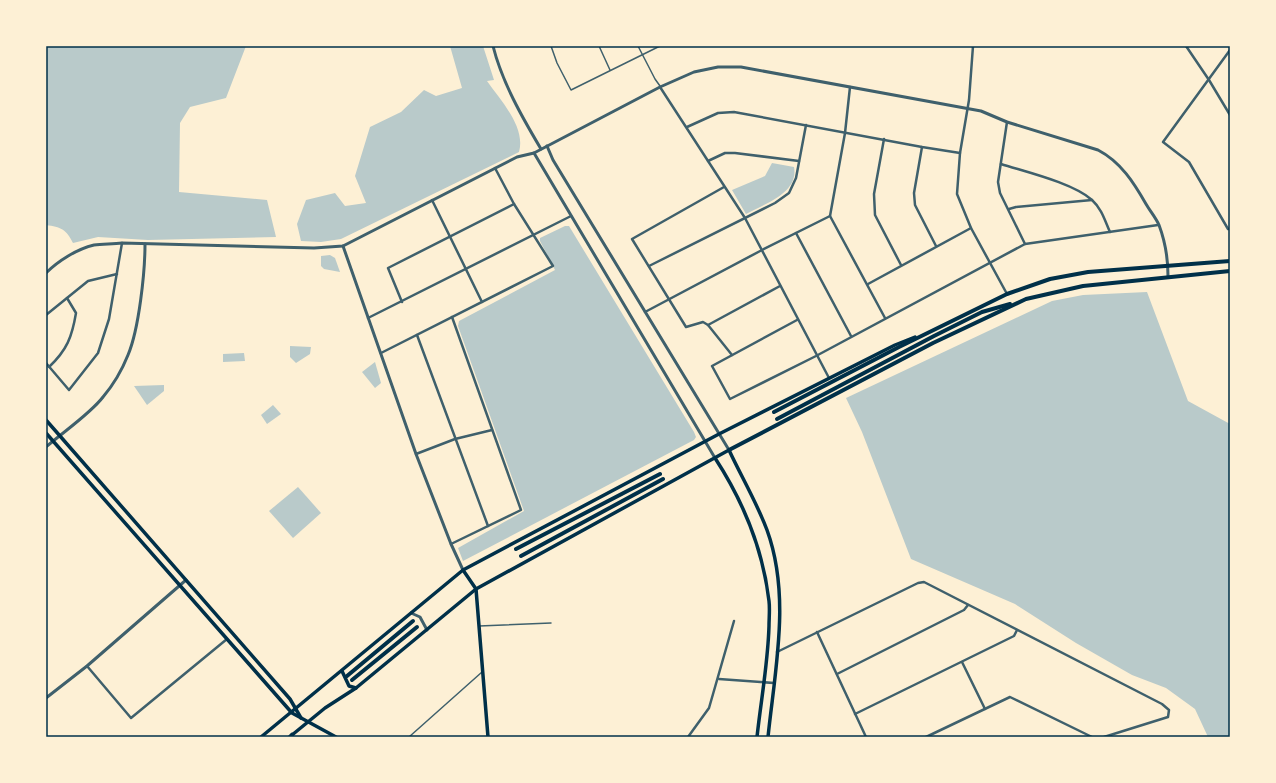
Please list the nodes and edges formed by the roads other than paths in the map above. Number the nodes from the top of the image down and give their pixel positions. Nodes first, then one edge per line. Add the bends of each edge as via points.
1 (493, 46) edge
2 (551, 46) edge
3 (599, 46) edge
4 (638, 46) edge
5 (660, 46) edge
6 (973, 46) edge
7 (1186, 46) edge
8 (1230, 50) edge
9 (642, 56) junction
10 (610, 70) junction
11 (1209, 80) junction
12 (660, 87) junction
13 (850, 87) junction
14 (968, 109) junction
15 (1230, 115) edge
16 (1007, 122) junction
17 (806, 125) junction
18 (687, 127) junction
19 (845, 133) junction
20 (884, 139) junction
21 (547, 146) junction
22 (922, 147) junction
23 (541, 149) junction
24 (534, 153) junction
25 (960, 153) junction
26 (708, 161) junction
27 (799, 161) junction
28 (1000, 164) junction
29 (495, 168) junction
30 (724, 187) junction
31 (432, 200) junction
32 (1093, 200) junction
33 (514, 204) junction
34 (1009, 209) junction
35 (572, 216) junction
36 (830, 216) junction
37 (744, 218) junction
38 (1158, 225) junction
39 (971, 228) junction
40 (1230, 229) edge
41 (1110, 232) junction
42 (796, 233) junction
43 (534, 236) junction
44 (450, 237) junction
45 (122, 243) junction
46 (145, 244) junction
47 (1025, 244) junction
48 (344, 246) junction
49 (936, 246) junction
50 (762, 250) junction
51 (1230, 261) edge
52 (990, 264) junction
53 (901, 265) junction
54 (649, 266) junction
55 (1168, 266) junction
56 (466, 270) junction
57 (1230, 271) edge
58 (46, 273) edge
59 (117, 274) junction
60 (1168, 276) junction
61 (868, 284) junction
62 (780, 286) junction
63 (1007, 294) junction
64 (67, 298) junction
65 (668, 299) junction
66 (1026, 299) junction
67 (402, 302) junction
68 (482, 302) junction
69 (645, 313) junction
70 (46, 315) edge
71 (452, 317) junction
72 (368, 318) junction
73 (885, 318) junction
74 (797, 320) junction
75 (708, 325) junction
76 (934, 330) junction
77 (417, 335) junction
78 (852, 336) junction
79 (381, 353) junction
80 (732, 354) junction
81 (816, 356) junction
82 (46, 363) edge
83 (49, 367) junction
84 (829, 378) junction
85 (774, 412) dead end
86 (777, 419) dead end
87 (46, 420) edge
88 (492, 430) junction
89 (46, 433) edge
90 (719, 434) junction
91 (59, 435) junction
92 (455, 439) junction
93 (53, 441) junction
94 (706, 441) junction
95 (46, 447) edge
96 (729, 450) junction
97 (416, 454) junction
98 (715, 458) junction
99 (660, 474) dead end
100 (663, 479) dead end
101 (488, 526) junction
102 (451, 544) junction
103 (516, 549) dead end
104 (521, 556) dead end
105 (463, 570) junction
106 (186, 580) junction
107 (180, 586) junction
108 (476, 589) junction
109 (968, 605) junction
110 (412, 613) junction
111 (414, 621) dead end
112 (734, 621) dead end
113 (550, 623) dead end
114 (480, 626) junction
115 (417, 627) dead end
116 (427, 630) junction
117 (1017, 630) junction
118 (818, 632) junction
119 (227, 639) junction
120 (777, 652) junction
121 (962, 662) junction
122 (87, 666) junction
123 (342, 671) junction
124 (483, 671) junction
125 (837, 674) junction
126 (347, 676) dead end
127 (719, 679) junction
128 (352, 680) dead end
129 (763, 682) junction
130 (774, 683) junction
131 (356, 688) junction
132 (46, 698) edge
133 (297, 709) junction
134 (985, 709) junction
135 (292, 713) junction
136 (855, 714) junction
137 (301, 719) junction
138 (310, 721) junction
139 (291, 736) edge
140 (261, 737) edge
141 (336, 737) edge
142 (409, 737) edge
143 (488, 737) edge
144 (688, 737) edge
145 (757, 737) edge
146 (768, 737) edge
147 (866, 737) edge
148 (926, 737) edge
149 (1092, 737) edge
150 (1104, 737) edge

1 - 23 street via 520,112
2 - 10 lane via 571,90
3 - 10 lane
4 - 9 lane
5 - 9 lane
6 - 14 street
7 - 11 street
8 - 11 street
9 - 10 lane
9 - 12 lane
11 - 15 street
11 - 40 street via 1163,142 1189,162
12 - 13 street via 694,72 718,67 741,67
12 - 18 street
12 - 21 street
13 - 14 street
13 - 19 street
14 - 16 street via 981,111
14 - 25 street
16 - 28 street
16 - 38 street via 1106,154 1124,170 1136,186
17 - 18 street via 734,112 718,113
17 - 19 street
17 - 27 street
18 - 26 street
19 - 20 street
19 - 36 street
20 - 22 street
20 - 53 street via 874,194 875,215
21 - 23 street
21 - 69 street
22 - 25 street
22 - 49 street via 914,193 915,205
23 - 24 street
24 - 29 street via 517,157
24 - 35 street
25 - 39 street via 957,194
26 - 27 street via 725,153 734,153
26 - 30 street
27 - 37 street via 796,178 789,193
28 - 32 street via 1078,189
28 - 34 street via 1000,193
29 - 31 street
29 - 33 street
30 - 37 street
30 - 54 street via 632,239
31 - 44 street
31 - 48 street
32 - 34 street
32 - 41 street
33 - 43 street
33 - 44 street
34 - 47 street
35 - 43 street
35 - 94 street
36 - 42 street
36 - 61 street
37 - 50 street
37 - 54 street
38 - 41 street
38 - 55 street
39 - 49 street
39 - 52 street
41 - 47 street
42 - 50 street
42 - 78 street
43 - 56 street
43 - 68 street via 553,266
44 - 56 street
44 - 67 street via 388,268
45 - 46 street
45 - 58 street via 94,245 53,265
45 - 59 street
46 - 48 street via 314,248
46 - 91 street via 140,297 129,354 118,377 102,398
47 - 52 street
48 - 72 street
49 - 53 street
50 - 62 street
50 - 65 street
51 - 55 main road
52 - 63 street
52 - 73 street
53 - 61 street
54 - 65 street
55 - 60 street
55 - 63 main road via 1050,279
56 - 67 street
56 - 68 street
57 - 60 main road
59 - 64 street via 88,281
59 - 83 street via 109,319 98,353 70,390
60 - 66 main road via 1083,286
61 - 73 street
62 - 74 street
62 - 75 street
63 - 76 main road
64 - 70 street
64 - 83 street via 76,313 72,338 60,357
65 - 69 street
65 - 75 street via 686,327 703,322
66 - 86 main road via 982,312
66 - 96 main road via 933,343
67 - 72 street
68 - 71 street
69 - 90 street
71 - 77 street
71 - 88 street
72 - 79 street
73 - 78 street
74 - 80 street
74 - 81 street
75 - 80 street
76 - 84 main road via 895,345
76 - 85 main road
77 - 79 street
77 - 92 street
78 - 81 street
79 - 97 street
80 - 81 street via 712,366 730,399
81 - 84 street
82 - 83 street
84 - 90 main road
87 - 91 main road
88 - 92 street
88 - 101 street via 521,510
89 - 93 main road
90 - 94 main road
90 - 96 street
91 - 93 street
91 - 106 main road
92 - 97 street
92 - 101 street
93 - 95 street
93 - 107 main road
94 - 98 street
94 - 105 main road
96 - 98 main road
96 - 120 main road via 767,530 776,566 780,602
97 - 102 street
98 - 108 main road
98 - 129 main road via 735,489 747,515 770,602
99 - 103 main road
100 - 104 main road
101 - 102 street
102 - 105 street
105 - 108 main road
105 - 110 main road
106 - 107 street
106 - 133 main road
107 - 119 main road
107 - 122 street
108 - 114 main road
108 - 116 main road
109 - 117 street
109 - 118 street via 924,582 918,583
109 - 125 street via 964,610
110 - 116 street via 420,617
110 - 123 main road
111 - 126 main road
112 - 127 street
113 - 114 lane
114 - 124 main road
115 - 128 main road
116 - 131 main road
117 - 121 street via 1014,636
117 - 150 street via 1162,704 1169,710 1168,717
118 - 120 street
118 - 125 street
119 - 122 street via 131,718
119 - 135 main road
120 - 130 main road
121 - 134 street
121 - 136 street
122 - 132 street
123 - 131 main road via 349,686
123 - 133 main road
124 - 142 lane
124 - 143 main road
125 - 136 street
127 - 129 street
127 - 144 street via 709,708
129 - 130 street
129 - 145 main road
130 - 146 main road
131 - 138 main road
133 - 135 main road
133 - 137 main road
134 - 148 street
134 - 149 street via 1010,697
135 - 137 main road
135 - 140 main road
136 - 147 street
137 - 138 main road
138 - 139 main road
138 - 141 main road

